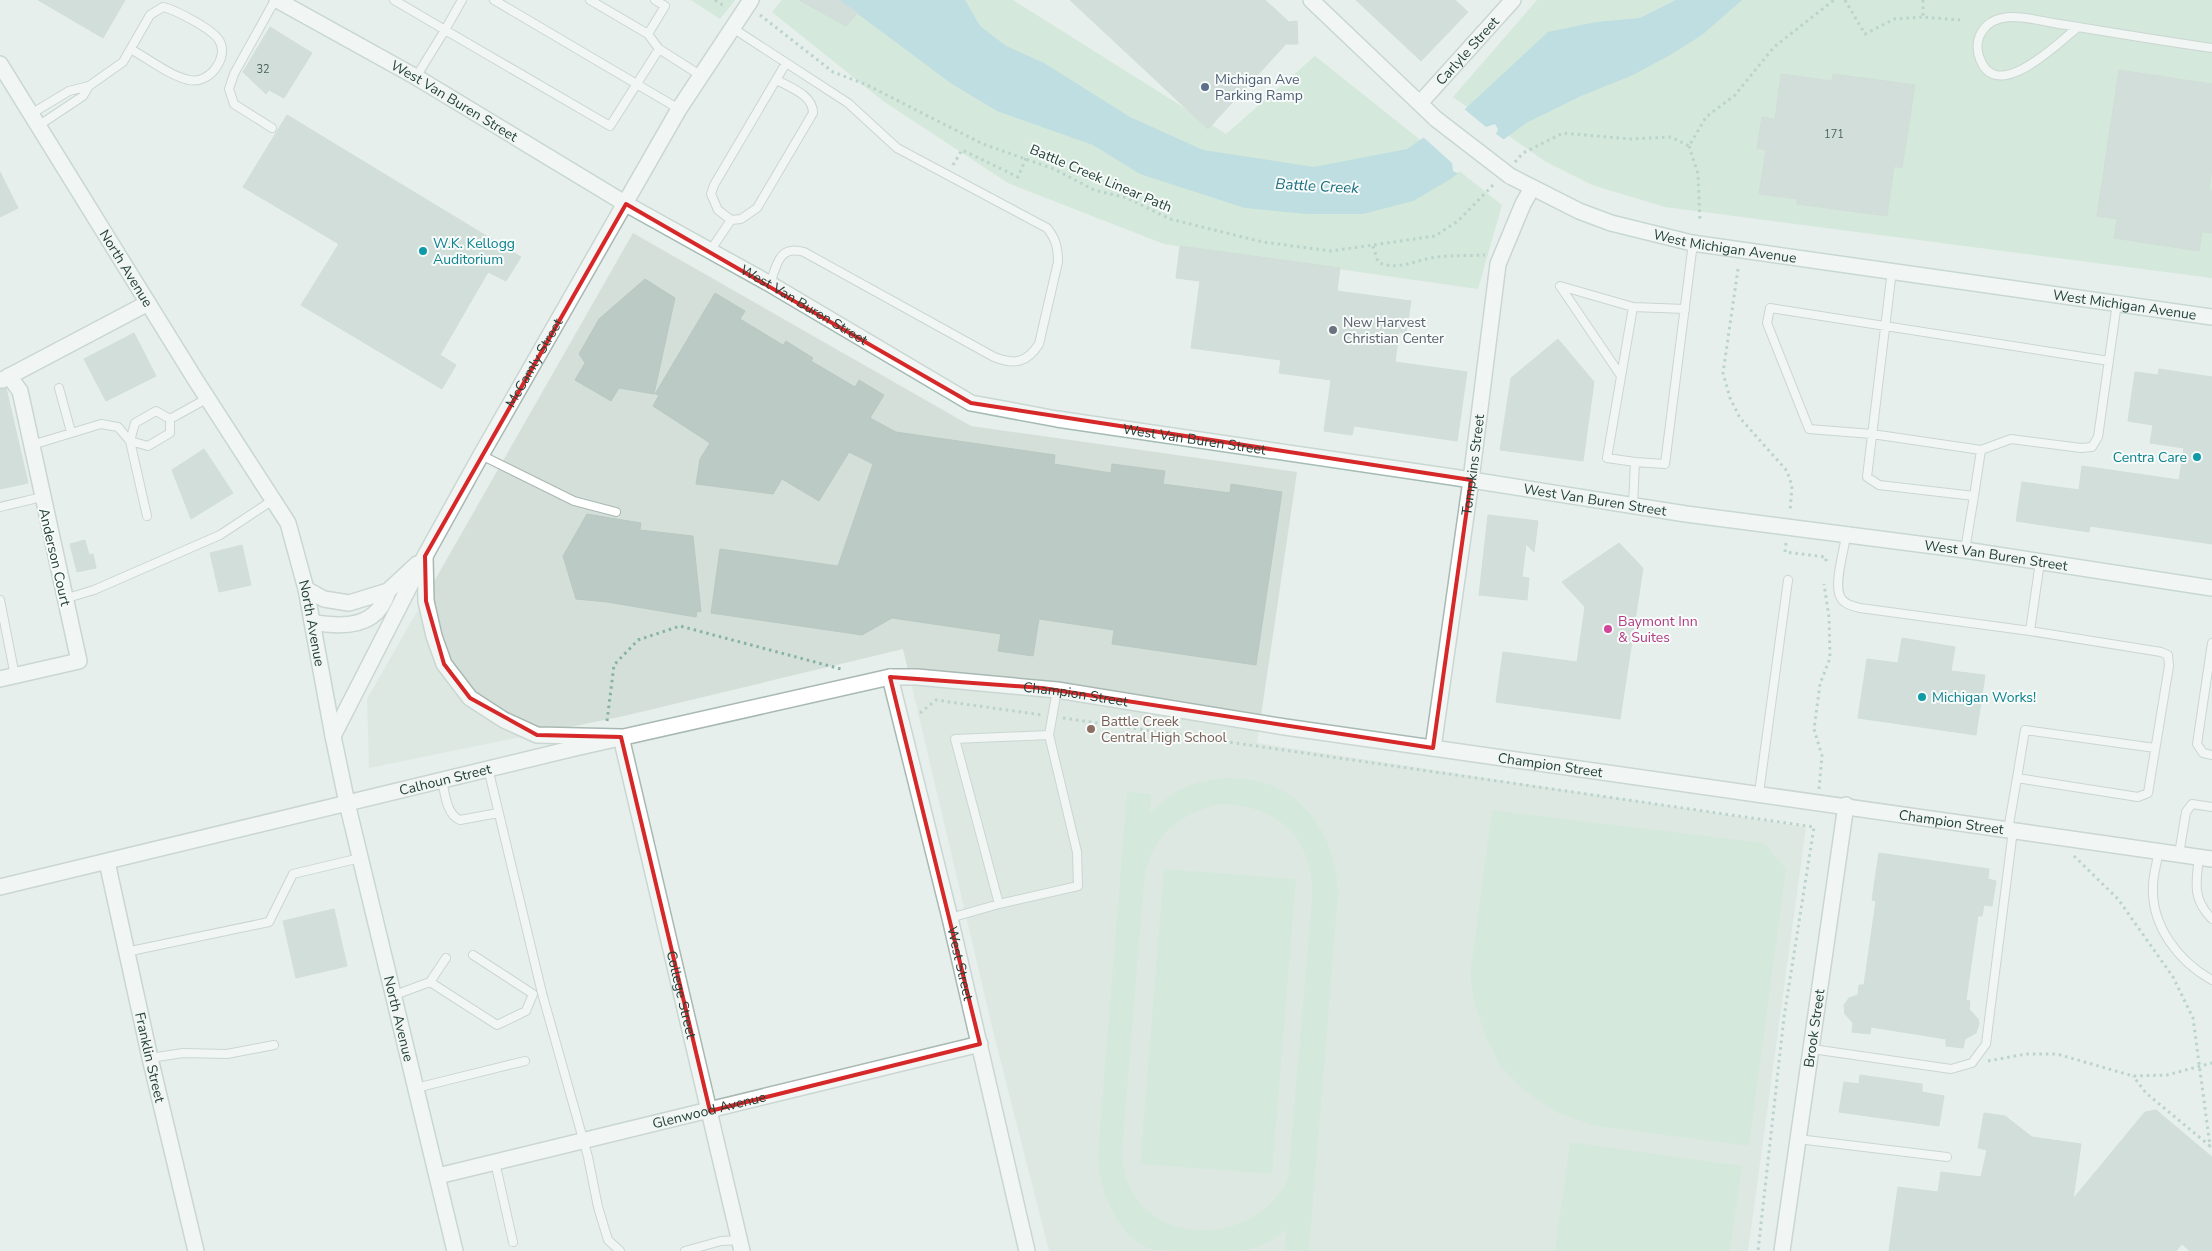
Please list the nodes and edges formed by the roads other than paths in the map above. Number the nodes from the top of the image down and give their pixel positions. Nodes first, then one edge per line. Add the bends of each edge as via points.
1 (276, 0) edge
2 (394, 0) edge
3 (462, 0) edge
4 (494, 0) edge
5 (656, 0) edge
6 (1311, 0) edge
7 (1513, 0) edge
8 (594, 1) edge
9 (749, 2) edge
10 (731, 27) junction
11 (2078, 27) junction
12 (445, 30) junction
13 (648, 34) junction
14 (2212, 48) edge
15 (659, 49) junction
16 (132, 50) junction
17 (786, 63) junction
18 (0, 64) edge
19 (700, 75) junction
20 (416, 77) junction
21 (776, 80) junction
22 (636, 82) junction
23 (89, 86) junction
24 (1420, 102) junction
25 (679, 109) junction
26 (34, 120) junction
27 (272, 128) dead end
28 (1532, 188) junction
29 (626, 204) junction
30 (730, 220) junction
31 (1693, 243) junction
32 (710, 251) junction
33 (1892, 270) junction
34 (770, 284) junction
35 (148, 302) junction
36 (2116, 303) junction
37 (1634, 307) junction
38 (1685, 309) junction
39 (2212, 317) edge
40 (1885, 326) junction
41 (2109, 361) junction
42 (1621, 376) junction
43 (4, 378) edge
44 (59, 388) dead end
45 (208, 398) junction
46 (170, 419) junction
47 (71, 432) junction
48 (1872, 434) junction
49 (130, 441) junction
50 (32, 445) junction
51 (1981, 450) junction
52 (481, 455) junction
53 (1635, 462) junction
54 (1471, 480) junction
55 (1974, 496) junction
56 (42, 498) junction
57 (273, 500) junction
58 (1633, 505) junction
59 (0, 507) edge
60 (616, 512) dead end
61 (147, 516) dead end
62 (1846, 536) junction
63 (1964, 550) junction
64 (425, 556) junction
65 (2040, 562) junction
66 (1788, 580) dead end
67 (2212, 588) edge
68 (306, 589) junction
69 (388, 591) junction
70 (64, 599) junction
71 (0, 600) edge
72 (312, 622) junction
73 (2030, 630) junction
74 (2212, 643) edge
75 (2212, 647) edge
76 (16, 676) junction
77 (890, 677) junction
78 (0, 680) edge
79 (1057, 690) junction
80 (2208, 698) edge
81 (1049, 735) junction
82 (333, 736) junction
83 (621, 737) junction
84 (1433, 748) junction
85 (2155, 748) junction
86 (2212, 755) edge
87 (488, 768) junction
88 (2017, 778) junction
89 (442, 780) junction
90 (1759, 793) junction
91 (347, 802) junction
92 (1846, 805) junction
93 (2212, 807) edge
94 (498, 813) junction
95 (2010, 830) junction
96 (2159, 851) junction
97 (2179, 854) junction
98 (360, 858) junction
99 (2206, 858) edge
100 (107, 862) junction
101 (0, 887) edge
102 (999, 904) junction
103 (950, 918) junction
104 (2212, 918) edge
105 (126, 952) junction
106 (473, 955) dead end
107 (446, 958) dead end
108 (2212, 980) edge
109 (430, 982) junction
110 (542, 993) junction
111 (533, 994) junction
112 (392, 996) junction
113 (980, 1044) junction
114 (274, 1045) dead end
115 (1812, 1049) junction
116 (150, 1058) junction
117 (525, 1061) dead end
118 (416, 1088) junction
119 (710, 1111) junction
120 (1798, 1139) junction
121 (582, 1141) junction
122 (1947, 1157) dead end
123 (495, 1162) junction
124 (438, 1176) junction
125 (513, 1242) dead end
126 (741, 1246) edge
127 (196, 1251) edge
128 (455, 1251) edge
129 (620, 1251) edge
130 (686, 1251) edge
131 (1027, 1251) edge
132 (1782, 1251) edge

1 - 20 street, West Van Buren Street
1 - 27 lane via 234,74 229,89 234,104
2 - 12 lane
3 - 12 lane
4 - 22 lane
5 - 13 lane via 665,6
6 - 24 street, West Michigan Avenue
7 - 24 street, Carlyle Street
8 - 13 lane
9 - 10 street, McCamly Street
10 - 17 lane
10 - 19 street, McCamly Street
11 - 11 lane via 2012,75 1987,69 1978,54 1980,34 1998,19 2011,17
11 - 14 lane
12 - 20 lane
12 - 22 lane via 610,126
13 - 15 lane
15 - 19 lane
15 - 22 lane
16 - 16 lane via 150,15 163,7 214,34 219,39 222,54 205,78 190,81
16 - 23 lane via 118,67
17 - 21 lane
17 - 34 lane via 861,113 897,148 1047,228 1056,239 1058,262 1039,344 1032,356 1019,361 994,357 804,252 793,249 784,252
18 - 26 street, North Avenue
19 - 25 street, McCamly Street
20 - 29 street, West Van Buren Street
21 - 30 lane via 711,194 718,210
21 - 30 lane via 808,99 813,105 813,113 758,208 742,219
22 - 25 lane
23 - 26 lane via 82,96
23 - 26 lane via 69,91
24 - 28 street, West Michigan Avenue, bridge via 1436,119
25 - 29 street, McCamly Street
26 - 35 street, North Avenue
28 - 31 street, West Michigan Avenue via 1611,223
28 - 54 street, Tompkins Street via 1498,264
29 - 32 street, West Van Buren Street
29 - 52 street, McCamly Street
30 - 32 lane
31 - 33 street, West Michigan Avenue
31 - 38 lane
32 - 34 street, West Van Buren Street
33 - 36 street, West Michigan Avenue
33 - 40 lane
34 - 54 street, West Van Buren Street via 971,403 1057,420
35 - 43 street
35 - 45 street, North Avenue
36 - 39 street, West Michigan Avenue
36 - 41 lane
37 - 38 lane
37 - 42 lane
37 - 42 lane via 1560,286
38 - 53 lane via 1664,464
40 - 41 lane
40 - 48 lane
40 - 48 lane via 1770,308 1767,323 1809,429
41 - 51 lane via 2098,436 2092,447 2011,438
42 - 53 lane via 1607,458
43 - 50 street, Anderson Court via 20,391
44 - 47 lane
45 - 46 lane
45 - 57 street, North Avenue
46 - 49 lane via 170,433 148,446
46 - 49 lane via 156,411 135,423
47 - 49 lane via 101,424 118,427
47 - 50 lane
48 - 51 lane
48 - 55 lane via 1868,477 1879,484
49 - 61 lane
50 - 56 street, Anderson Court
51 - 55 lane
52 - 60 lane via 574,502
52 - 64 street, McCamly Street
53 - 58 lane
54 - 58 street, West Van Buren Street
54 - 84 street, Tompkins Street
55 - 63 lane
56 - 59 lane
56 - 70 street, Anderson Court
57 - 68 street, North Avenue via 288,523
57 - 70 lane via 220,535 94,590
58 - 62 street, West Van Buren Street
62 - 63 street, West Van Buren Street
62 - 73 lane via 1839,589 1846,604
63 - 65 street, West Van Buren Street
64 - 69 street
64 - 82 street, McCamly Street
64 - 83 street via 426,601 434,636 444,664 470,698 504,720 537,735
65 - 67 street, West Van Buren Street
65 - 73 lane
66 - 90 lane
68 - 69 street via 324,599 349,603
68 - 72 street, North Avenue
69 - 72 street via 380,608 350,626
70 - 76 street, Anderson Court via 78,661
71 - 76 lane
72 - 82 street, North Avenue
73 - 85 lane via 2168,655 2169,666
74 - 75 lane
75 - 80 lane
76 - 78 street, Anderson Court
77 - 79 street, Champion Street
77 - 83 street, Calhoun Street
77 - 103 street, West Street
79 - 81 lane
79 - 84 street, Champion Street
80 - 86 lane via 2196,744 2203,753
81 - 102 lane via 1077,852 1078,886
81 - 102 lane via 955,739
82 - 91 street, North Avenue
83 - 87 street, Calhoun Street
83 - 119 street, College Street
84 - 90 street, Champion Street
85 - 88 lane via 2148,793 2138,797
85 - 88 lane via 2025,730
87 - 89 street, Calhoun Street
87 - 94 lane
88 - 95 lane
89 - 91 street, Calhoun Street
89 - 94 lane via 448,806 455,818 460,820
90 - 92 street, Champion Street
91 - 98 street, North Avenue
91 - 100 street, Calhoun Street
92 - 95 street, Champion Street
92 - 115 street, Brook Street
93 - 97 lane via 2192,804 2186,812
94 - 110 lane
95 - 96 street, Champion Street
95 - 115 lane via 1986,1044 1972,1063 1951,1069
96 - 97 street, Champion Street
96 - 108 lane via 2153,886 2164,933 2180,958
97 - 99 street, Champion Street
98 - 105 lane via 293,874 269,922
98 - 112 street, North Avenue
99 - 104 lane via 2196,896
100 - 101 street, Calhoun Street
100 - 105 street, Franklin Street
102 - 103 lane
103 - 113 street, West Street
105 - 116 street, Franklin Street
106 - 111 lane
107 - 109 lane
109 - 111 lane via 497,1025 526,1011
109 - 112 lane
110 - 111 lane
110 - 121 lane
112 - 118 street, North Avenue
113 - 119 street, Glenwood Avenue
113 - 131 street, West Street
114 - 116 lane via 228,1054 182,1053
115 - 120 street, Brook Street
116 - 127 street, Franklin Street
117 - 118 lane
118 - 124 street, North Avenue
119 - 121 street, Glenwood Avenue
119 - 126 street, College Street
120 - 122 lane
120 - 132 street, Brook Street
121 - 123 street, Glenwood Avenue
121 - 129 lane via 608,1240
123 - 124 street, Glenwood Avenue
123 - 125 lane
124 - 128 street, North Avenue
126 - 130 lane via 721,1241

